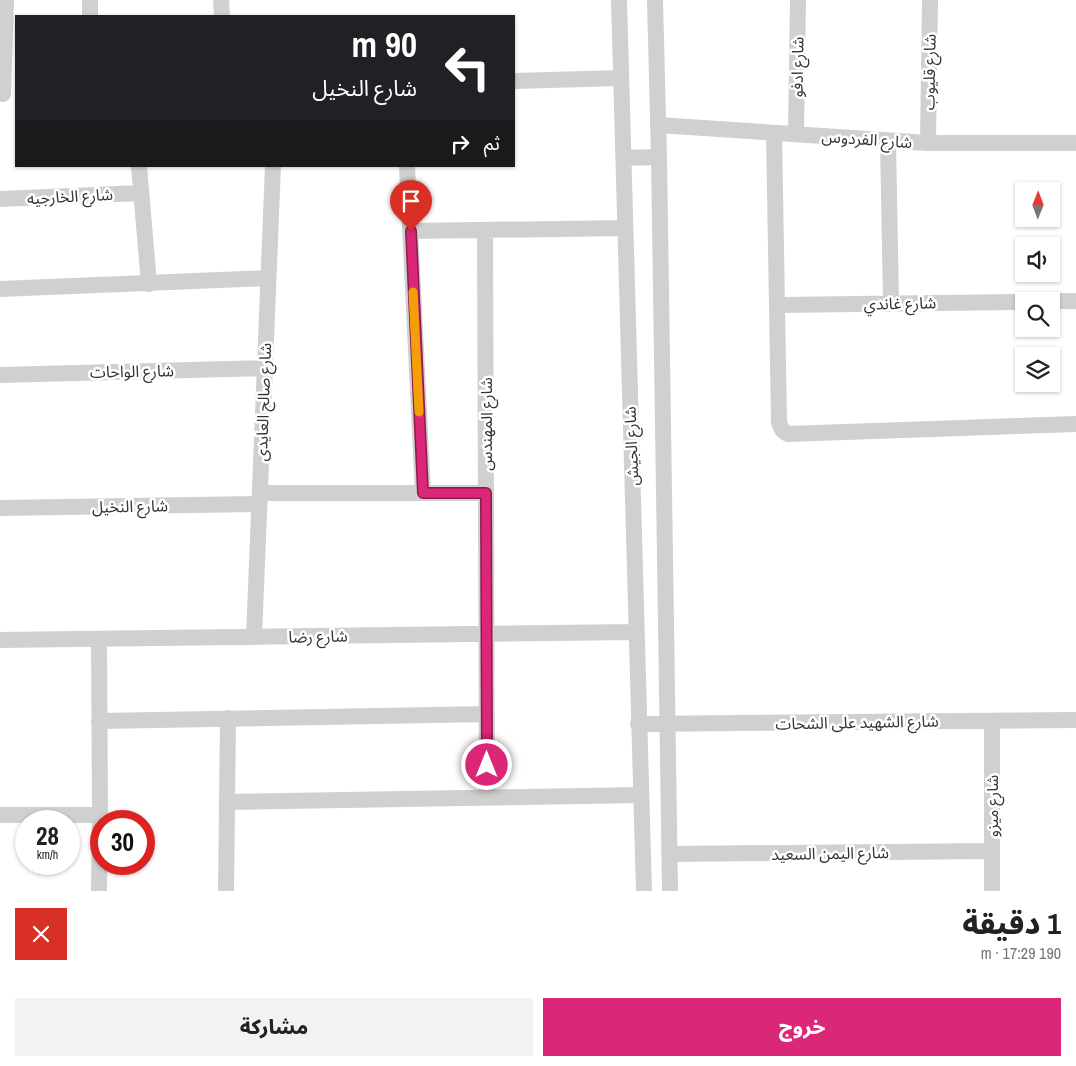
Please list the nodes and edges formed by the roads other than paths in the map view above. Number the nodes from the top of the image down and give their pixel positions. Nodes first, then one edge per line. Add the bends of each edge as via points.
1 (6, 0) edge
2 (90, 0) edge
3 (221, 0) edge
4 (619, 0) edge
5 (655, 0) edge
6 (798, 0) edge
7 (930, 0) edge
8 (90, 15) edge
9 (222, 15) edge
10 (621, 78) junction
11 (515, 81) edge
12 (6, 94) edge
13 (658, 124) junction
14 (774, 133) junction
15 (796, 134) junction
16 (888, 141) junction
17 (928, 143) junction
18 (1076, 144) edge
19 (659, 157) junction
20 (623, 158) junction
21 (138, 167) edge
22 (273, 167) edge
23 (408, 167) edge
24 (141, 193) junction
25 (0, 199) edge
26 (625, 228) junction
27 (485, 230) junction
28 (411, 231) junction
29 (268, 278) junction
30 (149, 284) junction
31 (0, 289) edge
32 (1060, 301) edge
33 (1076, 301) edge
34 (1015, 302) edge
35 (891, 303) junction
36 (777, 305) junction
37 (265, 368) junction
38 (0, 375) edge
39 (1076, 424) edge
40 (423, 493) junction
41 (486, 493) junction
42 (260, 499) junction
43 (0, 508) edge
44 (635, 632) junction
45 (487, 634) junction
46 (254, 637) junction
47 (99, 639) junction
48 (0, 640) edge
49 (487, 714) junction
50 (228, 718) junction
51 (1076, 720) edge
52 (99, 721) junction
53 (992, 721) junction
54 (638, 724) junction
55 (667, 724) junction
56 (640, 795) junction
57 (487, 798) junction
58 (227, 802) junction
59 (100, 810) edge
60 (0, 815) edge
61 (90, 815) edge
62 (991, 851) junction
63 (669, 854) junction
64 (99, 875) edge
65 (99, 891) edge
66 (226, 891) edge
67 (644, 891) edge
68 (670, 891) edge
69 (992, 891) edge

1 - 12 street
2 - 8 street
3 - 9 street
4 - 10 street, شارع الجيش
5 - 13 street, شارع الجيش
6 - 15 street, شارع ادفو
7 - 17 street, شارع قليوب
10 - 11 street
10 - 20 street, شارع الجيش
13 - 14 street, شارع الفردوس
13 - 19 street, شارع الجيش
14 - 15 street, شارع الفردوس
14 - 36 street
15 - 16 street, شارع الفردوس
16 - 17 street, شارع الفردوس
16 - 35 street
17 - 18 street, شارع الفردوس
19 - 20 street
19 - 55 street, شارع الجيش
20 - 26 street, شارع الجيش
21 - 24 street
22 - 29 street, شارع صالح العايدى
23 - 28 street
24 - 25 street, شارع الخارجيه
24 - 30 street
26 - 27 street
26 - 44 street, شارع الجيش
27 - 28 street
27 - 41 street, شارع المهندس
28 - 40 street
29 - 30 street
29 - 37 street, شارع صالح العايدى
30 - 31 street
32 - 33 street
34 - 35 street, شارع غاندي
35 - 36 street, شارع غاندي
36 - 39 street via 779,422 780,428 788,434
37 - 38 street, شارع الواحات
37 - 42 street, شارع صالح العايدى
40 - 41 street, شارع النخيل
40 - 42 street, شارع النخيل
41 - 45 street, شارع المهندس
42 - 43 street, شارع النخيل
42 - 46 street, شارع صالح العايدى
44 - 45 street, شارع رضا
44 - 54 street, شارع الجيش
45 - 46 street, شارع رضا
45 - 49 street, شارع المهندس
46 - 47 street, شارع رضا
47 - 48 street, شارع رضا
47 - 52 street
49 - 50 street
49 - 57 street, شارع المهندس
50 - 52 street
50 - 58 street
51 - 53 street, شارع الشهيد على الشحات
52 - 59 street
53 - 55 street, شارع الشهيد على الشحات
53 - 62 street, شارع ميزو
54 - 55 street, شارع الشهيد على الشحات
54 - 56 street, شارع الجيش
55 - 63 street, شارع الجيش
56 - 57 street
56 - 67 street, شارع الجيش
57 - 58 street
58 - 66 street
60 - 61 street
62 - 63 street, شارع اليمن السعيد
62 - 69 street, شارع ميزو
63 - 68 street, شارع الجيش
64 - 65 street

